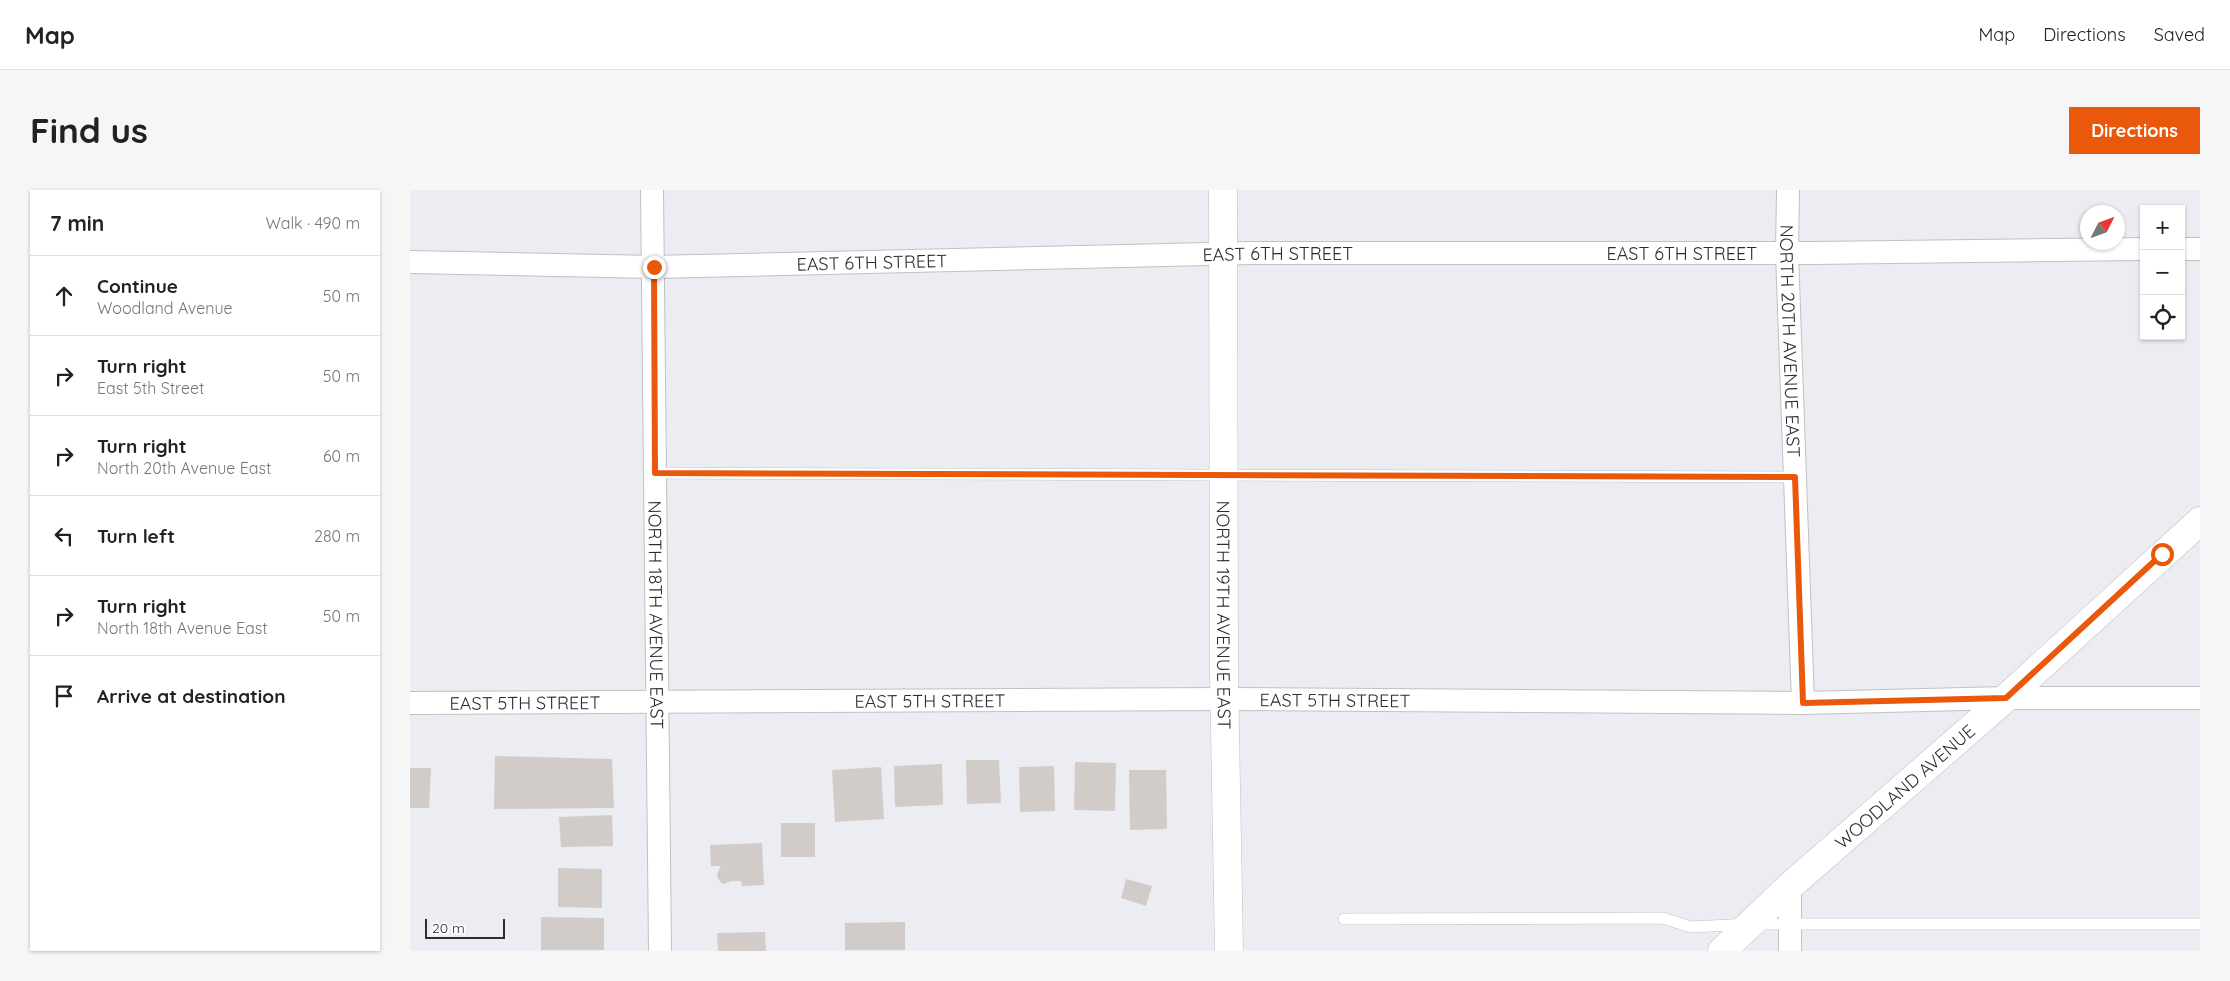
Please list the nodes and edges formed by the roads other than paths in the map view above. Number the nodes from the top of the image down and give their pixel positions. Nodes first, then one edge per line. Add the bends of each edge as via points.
1 (652, 190) edge
2 (1223, 190) edge
3 (1788, 190) edge
4 (2140, 249) edge
5 (2185, 249) edge
6 (2200, 249) edge
7 (1787, 253) junction
8 (1223, 254) junction
9 (410, 262) edge
10 (654, 267) junction
11 (655, 473) junction
12 (1223, 474) junction
13 (1795, 477) junction
14 (2200, 520) edge
15 (2006, 698) junction
16 (2200, 698) edge
17 (1225, 699) junction
18 (410, 703) edge
19 (656, 703) junction
20 (1803, 703) junction
21 (1790, 886) junction
22 (1344, 919) dead end
23 (1748, 924) junction
24 (1791, 924) junction
25 (2200, 924) edge
26 (660, 951) edge
27 (1229, 951) edge
28 (1722, 951) edge
29 (1790, 951) edge

1 - 10 street, NORTH 18TH AVENUE EAST
2 - 8 street, NORTH 19TH AVENUE EAST
3 - 7 street, NORTH 20TH AVENUE EAST
4 - 7 street, EAST 6TH STREET
5 - 6 street
7 - 8 street, EAST 6TH STREET
7 - 13 street, NORTH 20TH AVENUE EAST
8 - 10 street, EAST 6TH STREET
8 - 12 street, NORTH 19TH AVENUE EAST
9 - 10 street, EAST 6TH STREET
10 - 11 street, NORTH 18TH AVENUE EAST
11 - 12 lane
11 - 19 street, NORTH 18TH AVENUE EAST
12 - 13 lane
12 - 17 street, NORTH 19TH AVENUE EAST
13 - 20 street, NORTH 20TH AVENUE EAST
14 - 15 street, WOODLAND AVENUE
15 - 16 street, EAST 5TH STREET
15 - 20 street, EAST 5TH STREET
15 - 21 street, WOODLAND AVENUE
17 - 19 street, EAST 5TH STREET
17 - 20 street, EAST 5TH STREET
17 - 27 street, NORTH 19TH AVENUE EAST
18 - 19 street, EAST 5TH STREET
19 - 26 street, NORTH 18TH AVENUE EAST
21 - 23 street, WOODLAND AVENUE
21 - 24 street
22 - 23 lane via 1663,918 1691,927
23 - 24 lane
23 - 28 street, WOODLAND AVENUE
24 - 25 lane
24 - 29 street

